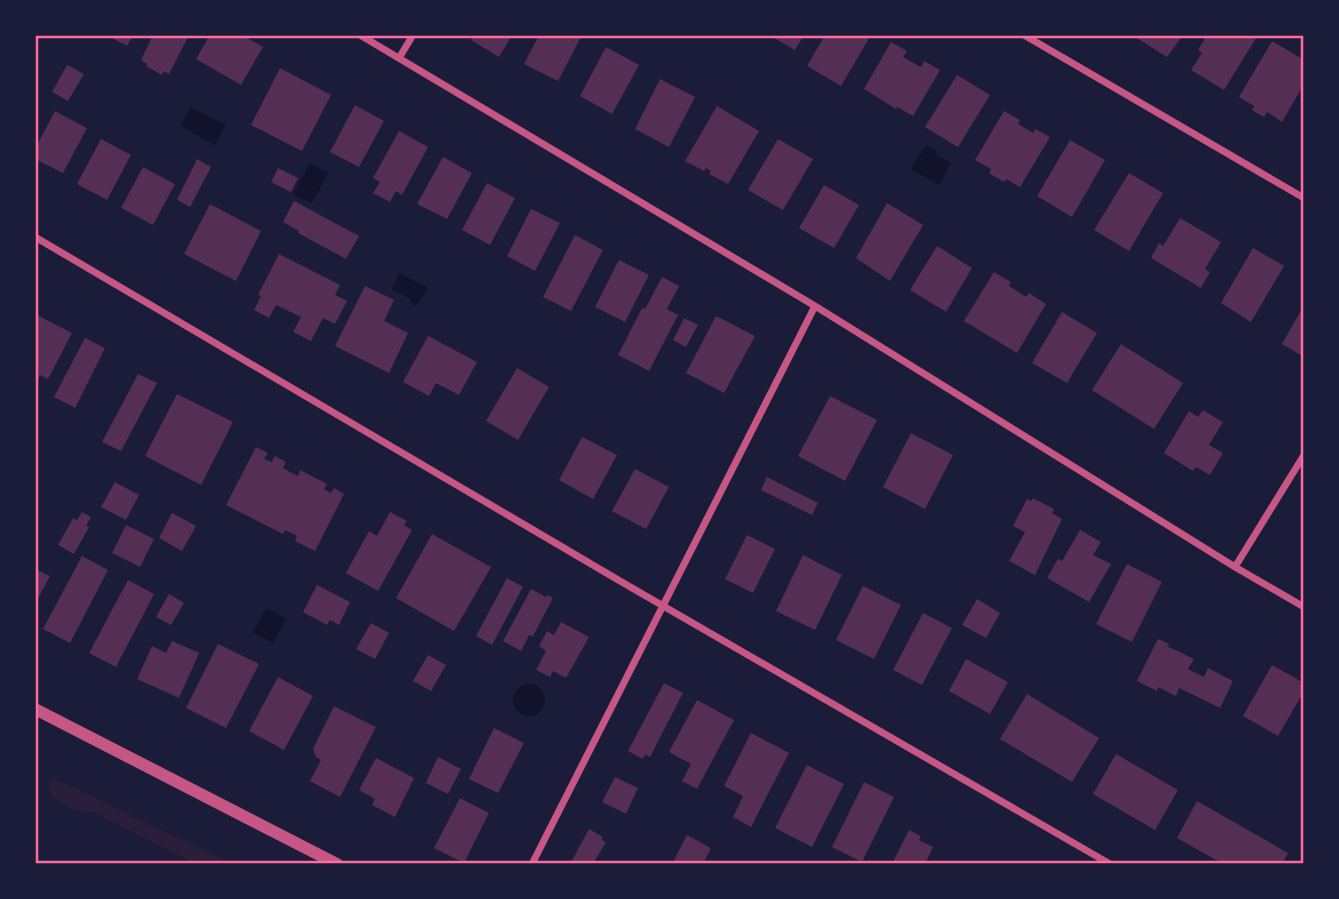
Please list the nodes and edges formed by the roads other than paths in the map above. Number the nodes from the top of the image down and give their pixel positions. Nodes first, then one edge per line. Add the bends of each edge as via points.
1 (360, 35) edge
2 (413, 35) edge
3 (1024, 35) edge
4 (399, 58) junction
5 (1304, 198) edge
6 (35, 237) edge
7 (815, 306) junction
8 (1304, 455) edge
9 (1235, 568) junction
10 (664, 606) junction
11 (1304, 607) edge
12 (35, 709) edge
13 (337, 864) edge
14 (532, 864) edge
15 (1110, 864) edge

1 - 4 street
2 - 4 street
3 - 5 street
4 - 7 street
6 - 10 street
7 - 9 street
7 - 10 street
8 - 9 street
9 - 11 street
10 - 14 street
10 - 15 street
12 - 13 street

